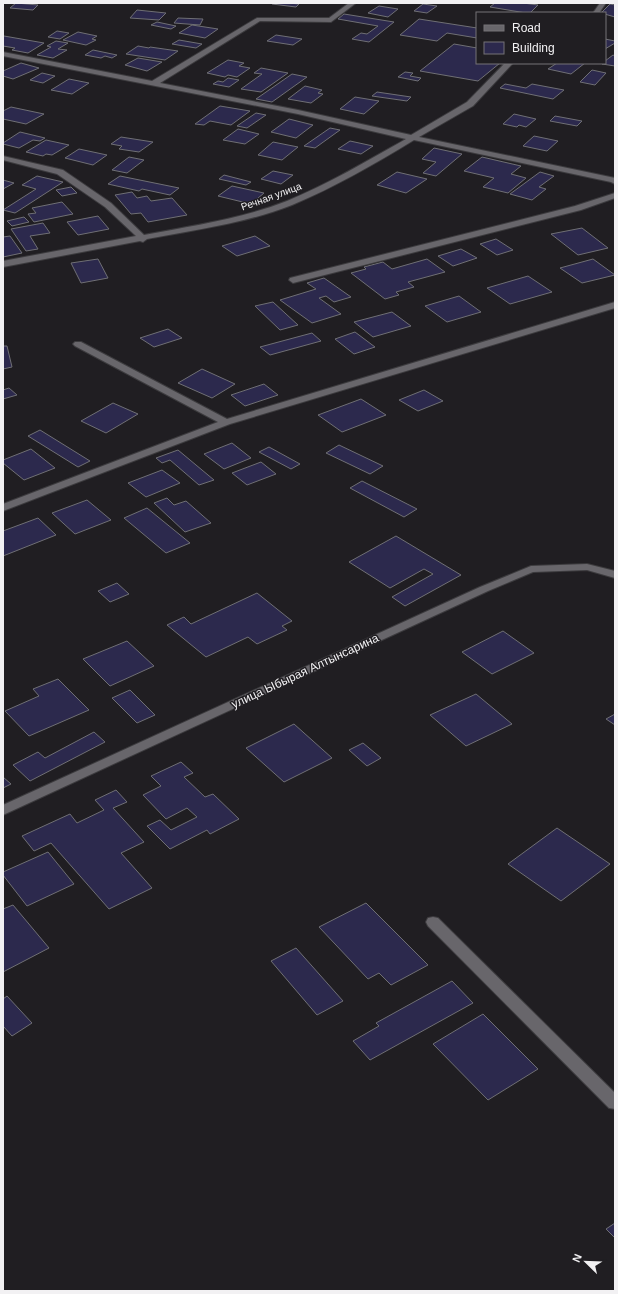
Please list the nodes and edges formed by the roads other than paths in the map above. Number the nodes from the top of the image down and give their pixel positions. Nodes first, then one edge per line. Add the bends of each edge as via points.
1 (353, 3) edge
2 (603, 3) edge
3 (597, 12) edge
4 (3, 54) edge
5 (508, 64) edge
6 (154, 83) junction
7 (413, 138) junction
8 (3, 158) edge
9 (615, 181) edge
10 (615, 196) edge
11 (143, 238) junction
12 (3, 264) edge
13 (293, 280) dead end
14 (615, 305) edge
15 (78, 344) dead end
16 (226, 422) junction
17 (3, 508) edge
18 (615, 575) edge
19 (3, 810) edge
20 (433, 922) dead end
21 (615, 1103) edge

1 - 6 street via 331,20 259,19
2 - 3 street
4 - 6 street
5 - 7 street, Речная улица via 470,104
6 - 7 street
7 - 9 street
7 - 11 street, Речная улица via 360,169 289,203 231,221
8 - 11 street via 60,172 108,205
10 - 13 street via 578,208
11 - 12 street, Речная улица
14 - 16 street
15 - 16 street
16 - 17 street
18 - 19 street, улица Ыбырая Алтынсарина via 587,567 531,569
20 - 21 street

